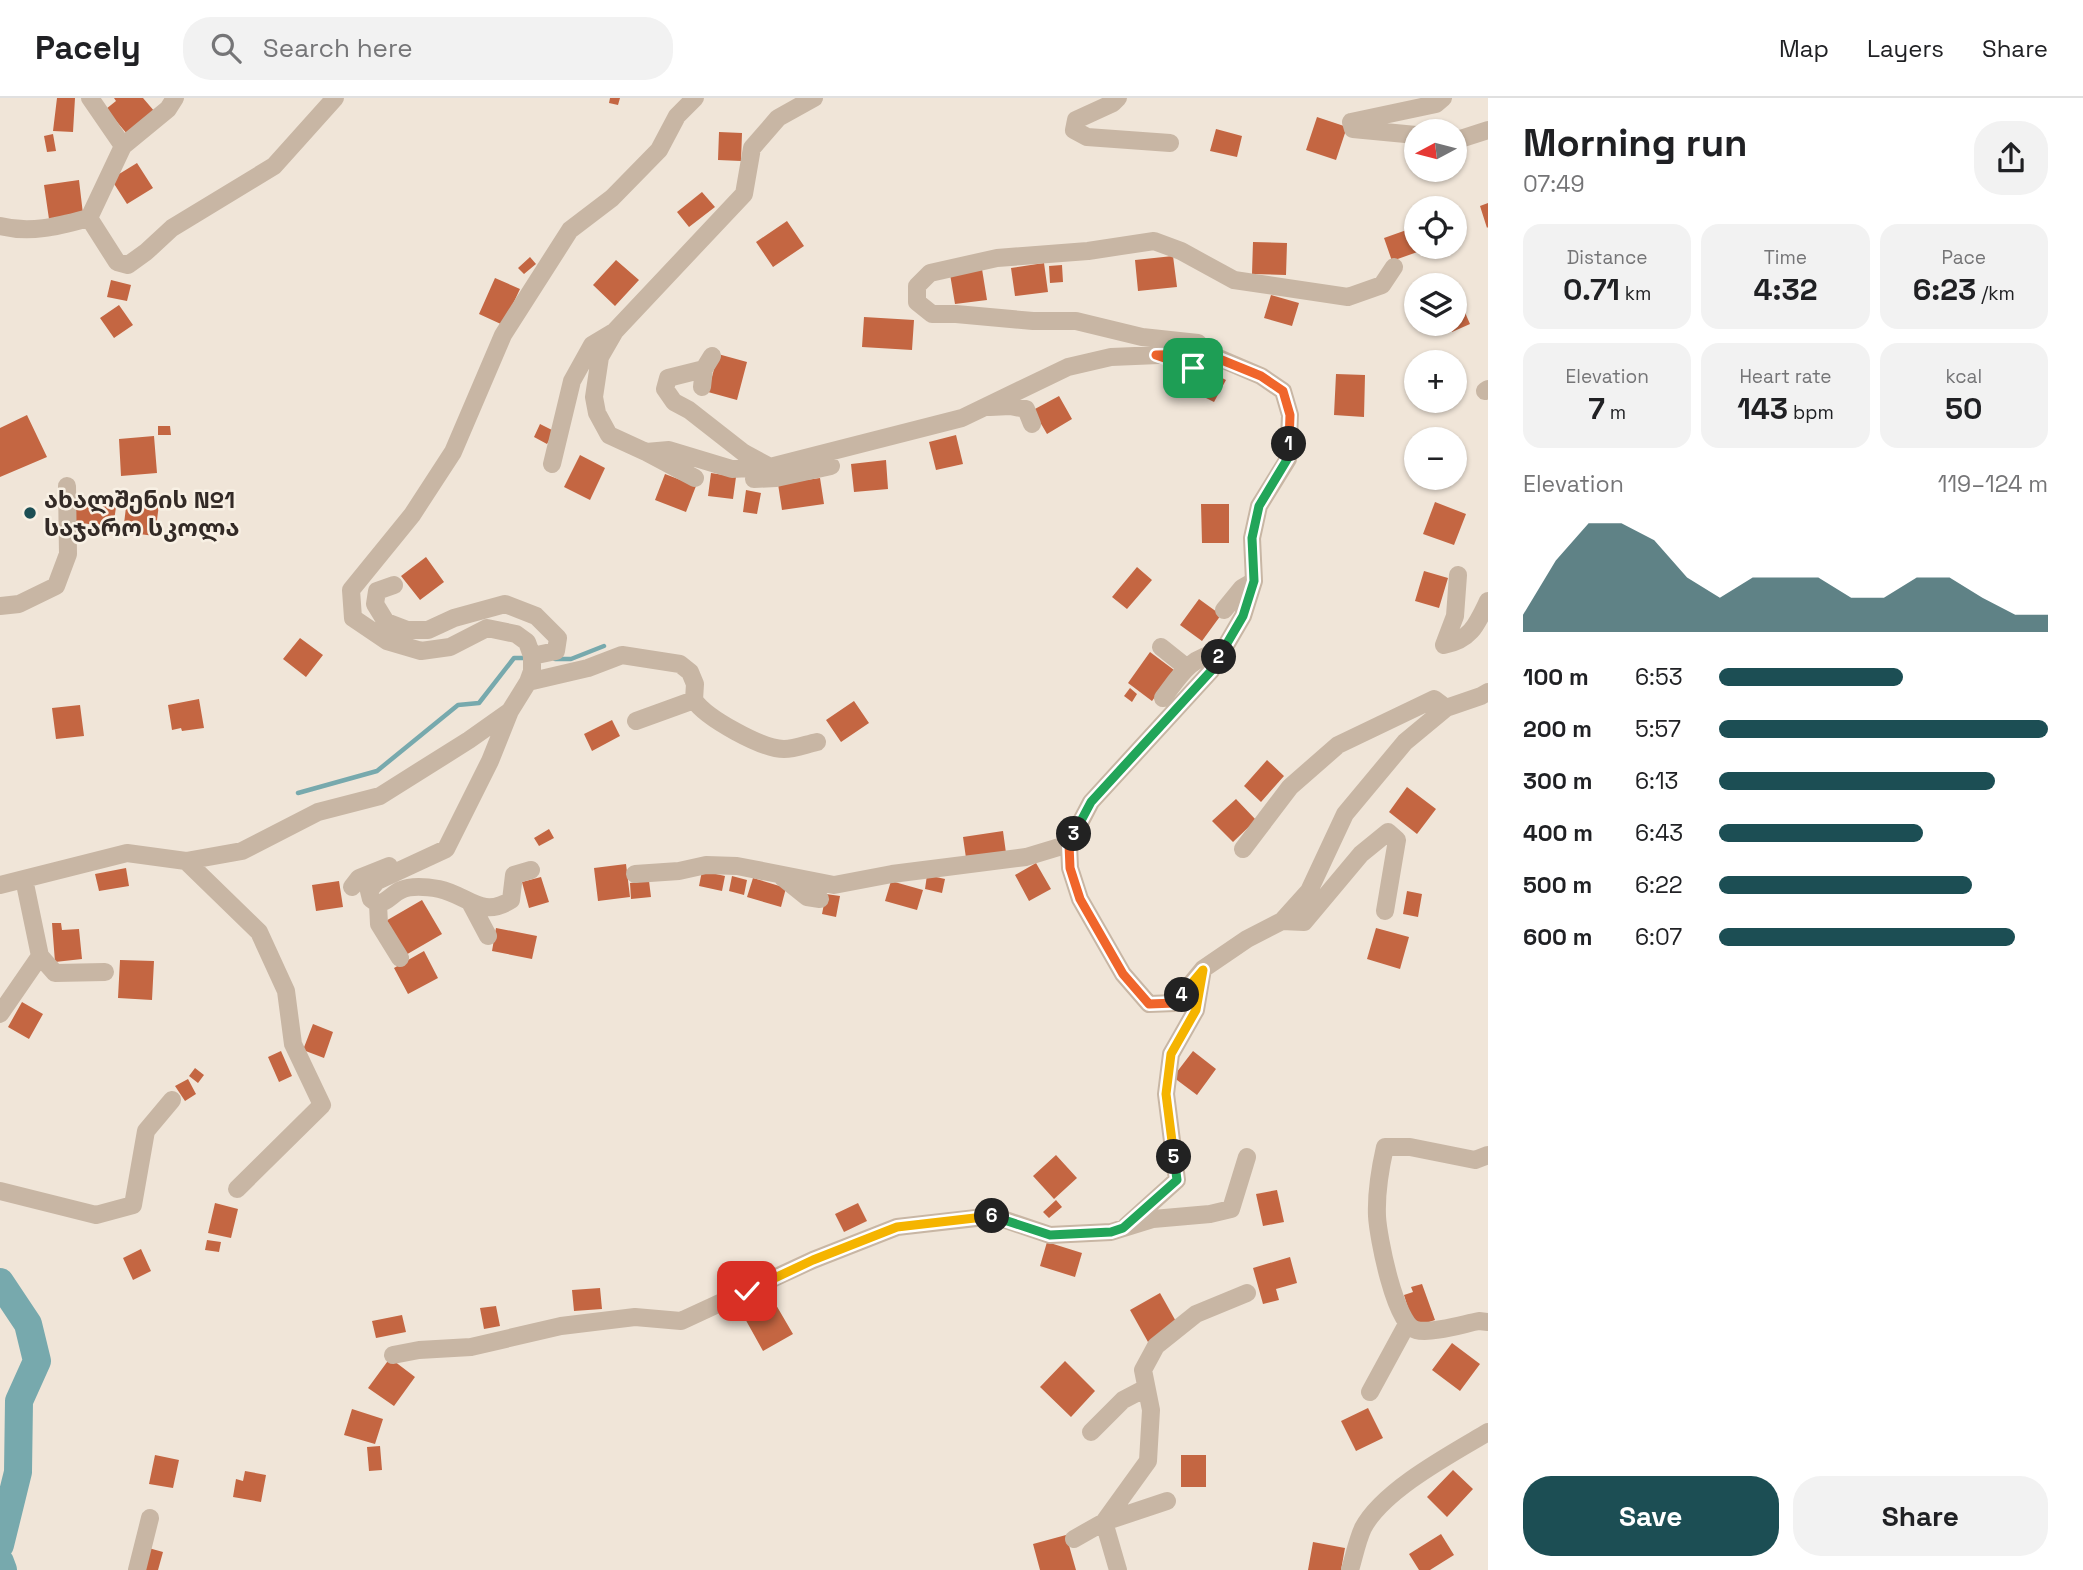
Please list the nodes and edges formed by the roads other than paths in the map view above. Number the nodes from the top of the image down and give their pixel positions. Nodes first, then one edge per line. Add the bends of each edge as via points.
1 (90, 98) edge
2 (175, 98) edge
3 (335, 98) edge
4 (695, 98) edge
5 (814, 98) edge
6 (1118, 98) edge
7 (1443, 98) edge
8 (1488, 130) edge
9 (1404, 134) edge
10 (1467, 137) edge
11 (1170, 143) dead end
12 (123, 146) junction
13 (89, 218) junction
14 (0, 226) edge
15 (1394, 267) dead end
16 (615, 331) junction
17 (1207, 354) junction
18 (1156, 355) junction
19 (1193, 368) dead end
20 (706, 371) dead end
21 (984, 408) junction
22 (1032, 424) dead end
23 (646, 452) junction
24 (870, 454) dead end
25 (834, 458) junction
26 (552, 464) dead end
27 (770, 467) junction
28 (732, 469) junction
29 (695, 478) dead end
30 (67, 486) dead end
31 (1458, 575) dead end
32 (1254, 581) junction
33 (394, 585) dead end
34 (1488, 601) edge
35 (0, 606) edge
36 (1224, 610) dead end
37 (1161, 648) dead end
38 (1220, 653) junction
39 (532, 656) junction
40 (1186, 667) junction
41 (528, 682) junction
42 (1488, 692) edge
43 (1163, 698) dead end
44 (694, 700) junction
45 (1446, 708) junction
46 (510, 711) junction
47 (636, 721) dead end
48 (817, 742) dead end
49 (1069, 844) junction
50 (1243, 849) dead end
51 (424, 859) junction
52 (186, 861) junction
53 (531, 870) dead end
54 (635, 874) dead end
55 (780, 874) junction
56 (23, 879) junction
57 (0, 886) edge
58 (352, 887) dead end
59 (820, 899) dead end
60 (378, 904) junction
61 (471, 904) junction
62 (1385, 911) dead end
63 (1282, 921) junction
64 (488, 936) dead end
65 (40, 956) junction
66 (400, 958) dead end
67 (1203, 970) junction
68 (105, 972) dead end
69 (0, 1014) edge
70 (172, 1100) dead end
71 (1488, 1155) edge
72 (1247, 1157) dead end
73 (237, 1189) dead end
74 (0, 1191) edge
75 (1123, 1228) junction
76 (1247, 1293) dead end
77 (1488, 1322) edge
78 (1407, 1324) junction
79 (393, 1356) dead end
80 (1146, 1388) junction
81 (1370, 1392) dead end
82 (1091, 1432) dead end
83 (1488, 1432) edge
84 (1167, 1501) dead end
85 (150, 1518) dead end
86 (1104, 1522) junction
87 (1074, 1539) dead end
88 (137, 1570) edge
89 (1118, 1570) edge
90 (1350, 1570) edge

1 - 12 street
2 - 12 street
3 - 13 street via 274,166 172,228 128,265 117,262
4 - 39 street via 677,116 660,150 612,198 570,230 503,335 453,452 412,515 351,590 353,618 387,641 421,652 450,647 487,628 516,634 527,642
5 - 16 street via 778,118 752,148 744,194
6 - 11 street via 1076,120 1074,130 1087,137
7 - 9 street via 1436,104 1351,122 1353,129
8 - 10 street
12 - 13 street
13 - 14 street via 48,229
15 - 17 street via 1382,285 1348,297 1234,279 1154,241 997,258 930,273 917,286 917,302 932,314 1076,321 1142,337 1198,343
16 - 23 street via 600,357 594,397 597,414 609,435
16 - 26 street via 592,345 572,381
17 - 18 street
17 - 32 street via 1261,376 1283,391 1290,415 1288,458 1259,506 1252,538
18 - 19 street
18 - 21 street via 1111,357 1068,367
20 - 27 street via 668,378 668,396
21 - 22 street via 1026,409
21 - 25 street
23 - 28 street via 669,450
23 - 29 street
24 - 25 street
25 - 27 street
25 - 28 street via 776,478 751,479
27 - 28 street
30 - 35 street via 68,554 56,586 19,604
31 - 34 street via 1455,616 1444,645 1456,643 1475,629
32 - 36 street via 1242,587
32 - 38 street via 1243,616
33 - 39 street via 377,591 375,604 386,622 407,630 428,630 505,604 536,615 558,638 556,651
37 - 40 street
38 - 40 street
38 - 49 street via 1211,671 1091,802
39 - 41 street
40 - 43 street
41 - 44 street via 622,655 680,664 695,684
41 - 46 street
42 - 45 street
44 - 47 street
44 - 48 street via 701,710 768,747 786,750
45 - 50 street via 1434,699 1338,745 1290,787
45 - 63 street via 1405,742 1345,814 1309,891
46 - 51 street via 446,849
46 - 52 street via 380,796 318,812 242,851
49 - 55 street via 1026,857 834,885
49 - 67 street via 1070,868 1080,899 1123,974 1149,1004 1175,1003
51 - 58 street via 379,869 359,878
51 - 60 street via 377,881 369,891
52 - 56 street via 127,853
52 - 73 street via 259,932 286,991 293,1044 322,1105
53 - 61 street via 514,875 511,900 501,906
54 - 55 street via 706,865
55 - 59 street via 807,897
56 - 57 street
56 - 65 street
60 - 61 street via 399,890 414,887 440,889
60 - 66 street via 379,924
61 - 64 street
62 - 63 street via 1397,840 1388,832 1360,854 1304,922
63 - 67 street
65 - 68 street via 55,974
65 - 69 street
67 - 75 street via 1196,1010 1171,1054 1166,1094 1177,1180
70 - 74 street via 146,1131 133,1205 96,1215
71 - 78 street via 1475,1160 1410,1147 1385,1147 1377,1216 1388,1276
72 - 75 street via 1231,1209 1153,1219
75 - 79 street via 1050,1235 994,1216 897,1227 681,1321 635,1317 561,1325 471,1347
76 - 80 street via 1196,1314 1156,1346 1143,1370
77 - 78 street via 1425,1330 1413,1330
78 - 81 street
80 - 82 street via 1123,1400
80 - 86 street via 1151,1410 1147,1461
83 - 90 street via 1383,1502 1363,1528
84 - 86 street
85 - 88 street
86 - 87 street
86 - 89 street

